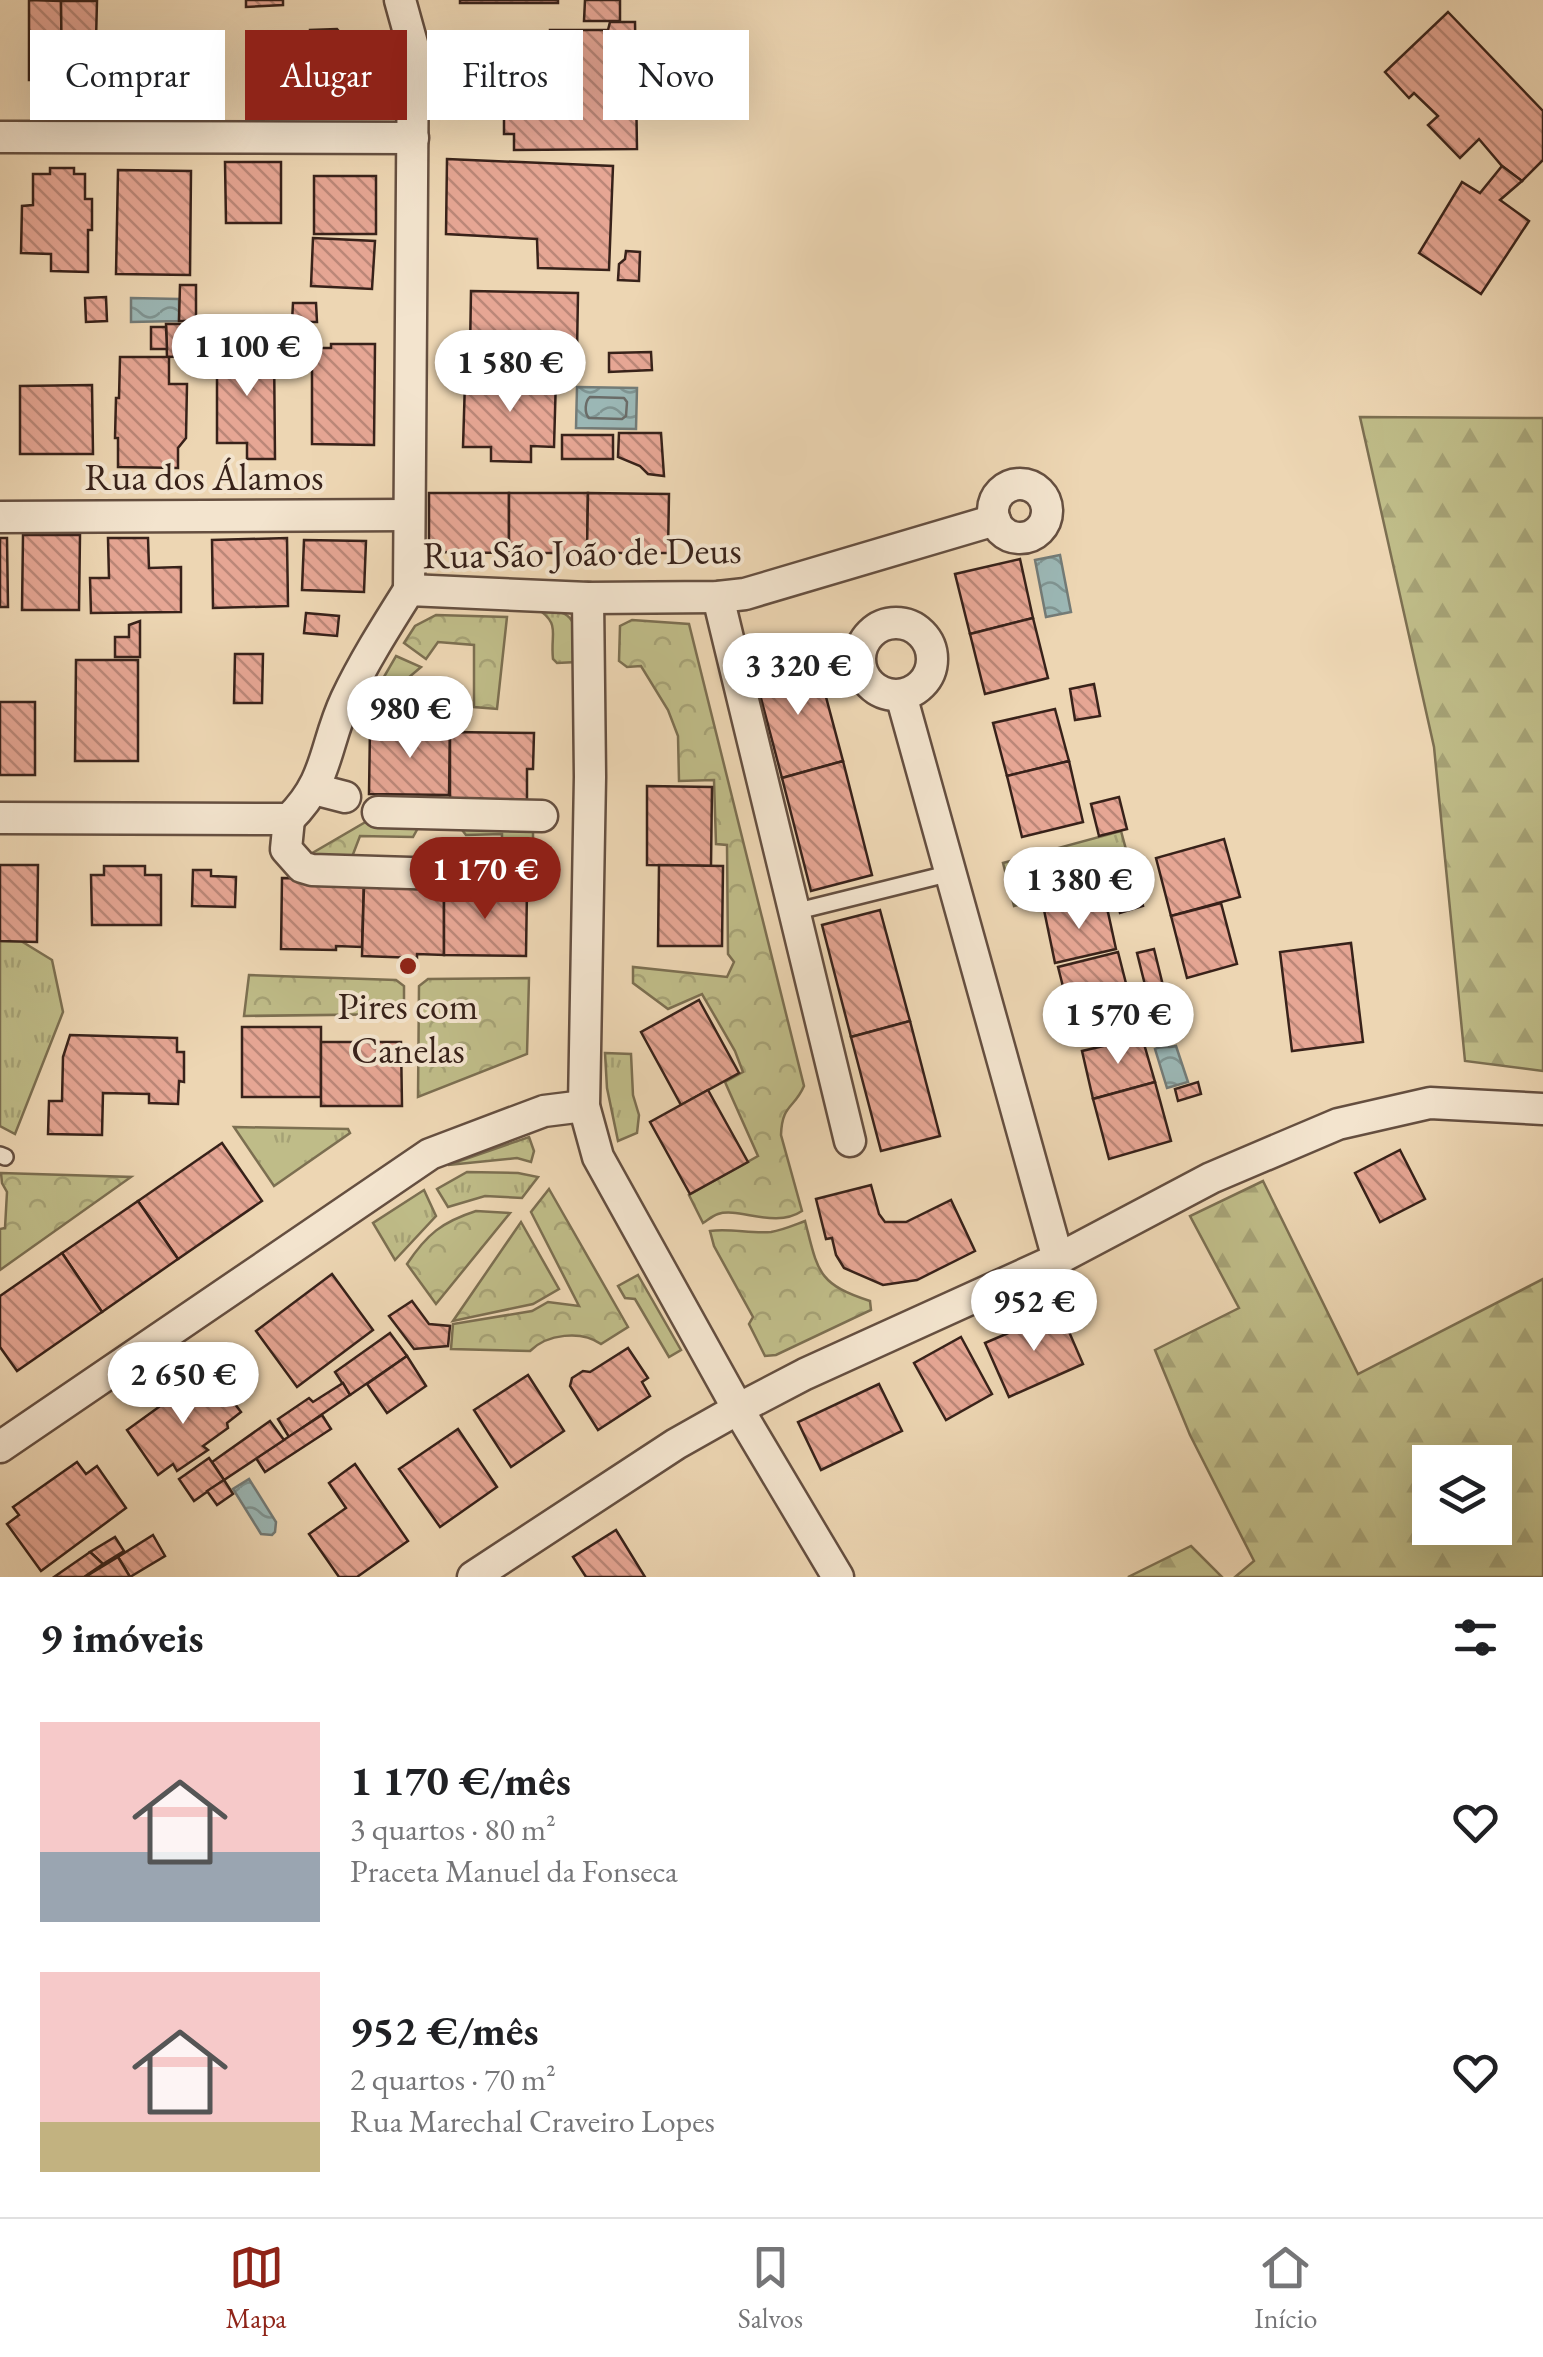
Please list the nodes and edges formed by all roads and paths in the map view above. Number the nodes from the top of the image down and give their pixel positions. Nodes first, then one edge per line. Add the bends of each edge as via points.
1 (400, 0) edge
2 (0, 137) edge
3 (413, 138) junction
4 (409, 515) junction
5 (0, 517) edge
6 (994, 520) dead end
7 (409, 590) junction
8 (718, 597) junction
9 (588, 598) junction
10 (902, 694) dead end
11 (314, 789) junction
12 (344, 797) dead end
13 (378, 812) dead end
14 (542, 816) dead end
15 (0, 818) edge
16 (289, 819) junction
17 (951, 873) junction
18 (443, 874) dead end
19 (794, 912) junction
20 (584, 1106) junction
21 (1543, 1109) edge
22 (850, 1142) dead end
23 (1058, 1259) junction
24 (738, 1409) junction
25 (0, 1447) edge
26 (472, 1577) edge
27 (838, 1577) edge

1 - 3 street via 413,47
2 - 3 street
3 - 4 street
4 - 5 street, Rua dos Álamos
4 - 7 street
6 - 8 street, Rua São João de Deus
7 - 9 street, Rua São João de Deus
7 - 11 street, Rua São João de Deus via 345,702
8 - 9 street, Rua São João de Deus
8 - 19 street
9 - 20 street
10 - 17 street
11 - 12 street
11 - 16 street, Rua São João de Deus
13 - 14 street
15 - 16 street
16 - 18 street via 286,849 302,867
17 - 19 lane
17 - 23 street
19 - 22 street
20 - 24 street via 598,1157
20 - 25 street via 544,1111 430,1154
21 - 23 street via 1430,1103 1338,1124 1210,1178
23 - 24 street
24 - 26 street
24 - 27 street

